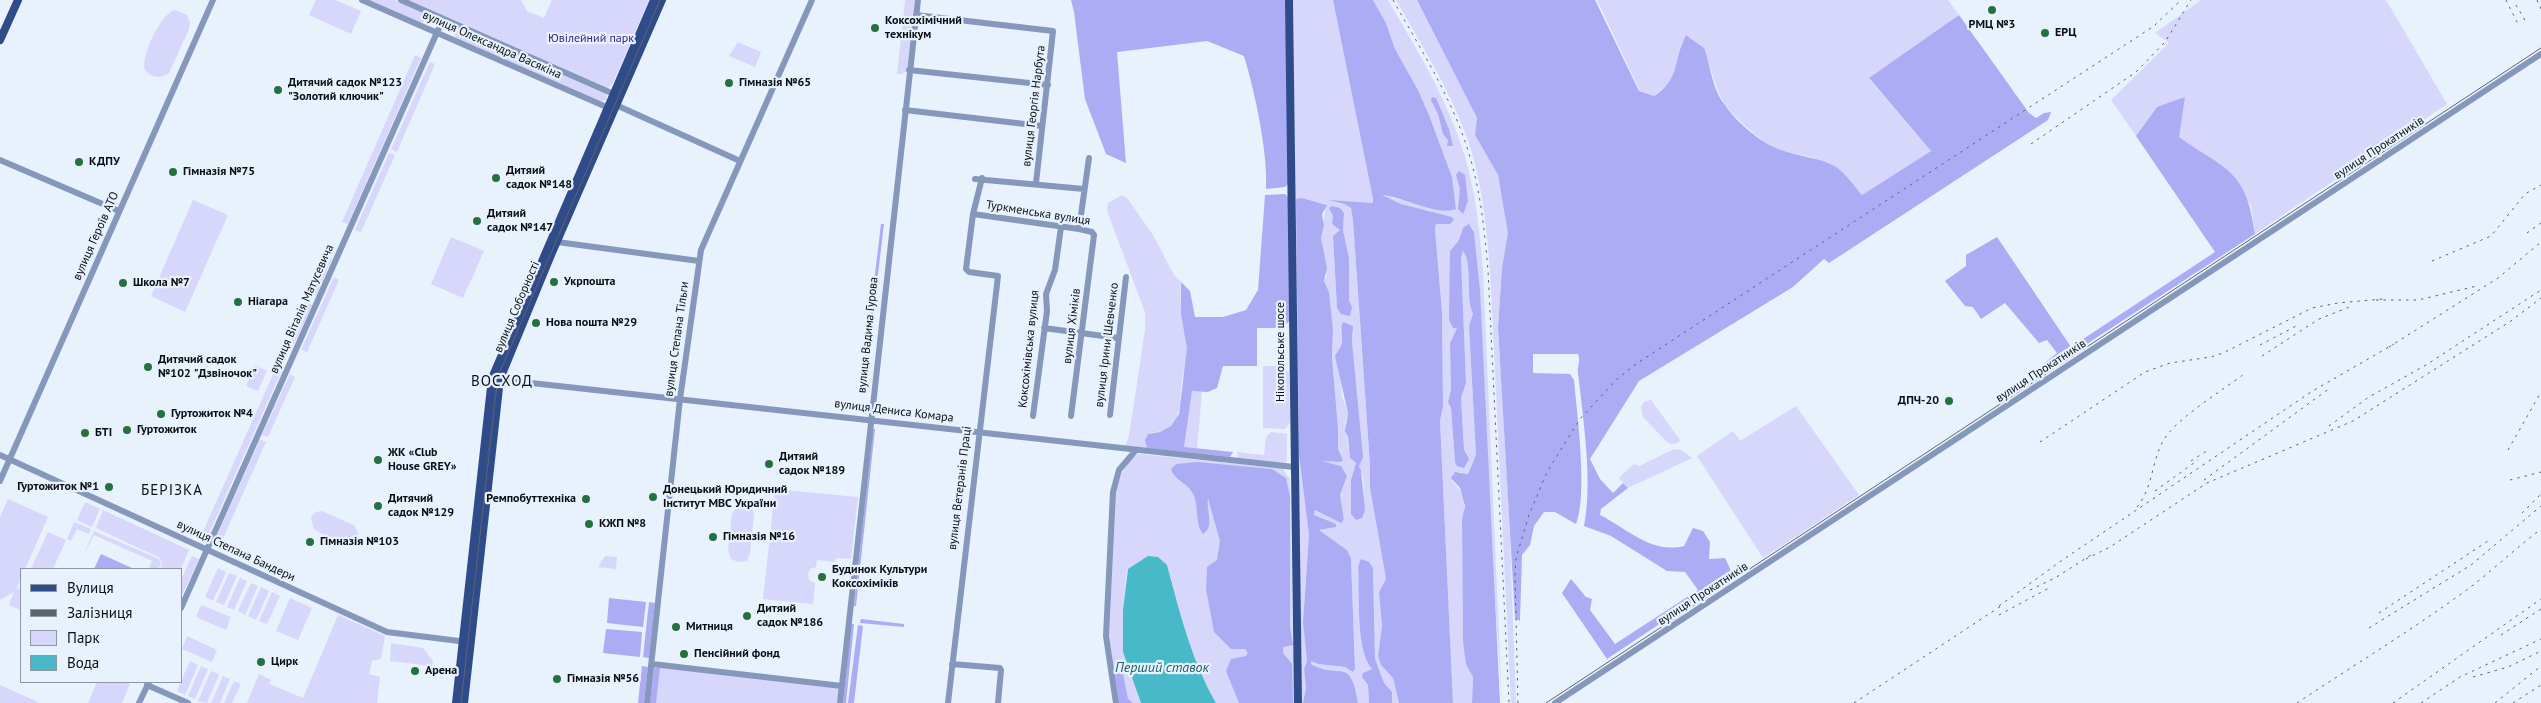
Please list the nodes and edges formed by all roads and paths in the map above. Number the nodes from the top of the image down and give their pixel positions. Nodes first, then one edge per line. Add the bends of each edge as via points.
1 (18, 0) edge
2 (213, 0) edge
3 (362, 0) edge
4 (401, 0) edge
5 (654, 0) edge
6 (662, 0) edge
7 (812, 0) edge
8 (918, 0) edge
9 (1289, 0) edge
10 (916, 15) junction
11 (443, 19) junction
12 (436, 33) junction
13 (0, 40) edge
14 (2540, 55) edge
15 (909, 70) junction
16 (1048, 85) junction
17 (616, 95) junction
18 (612, 108) junction
19 (905, 110) junction
20 (1042, 126) junction
21 (1089, 158) dead end
22 (0, 160) edge
23 (740, 161) junction
24 (1036, 183) junction
25 (1084, 190) junction
26 (119, 212) junction
27 (973, 214) junction
28 (1061, 227) junction
29 (1079, 229) junction
30 (1094, 239) joint
31 (556, 242) junction
32 (699, 261) junction
33 (998, 276) joint
34 (1126, 277) dead end
35 (1044, 328) junction
36 (1082, 333) junction
37 (1118, 338) junction
38 (496, 379) junction
39 (680, 399) junction
40 (1110, 415) dead end
41 (1033, 416) dead end
42 (1072, 416) dead end
43 (870, 420) junction
44 (978, 432) junction
45 (1136, 450) junction
46 (0, 455) edge
47 (10, 460) junction
48 (1294, 467) junction
49 (0, 481) edge
50 (207, 550) junction
51 (182, 606) edge
52 (467, 642) junction
53 (652, 664) junction
54 (952, 664) junction
55 (148, 684) edge
56 (842, 686) junction
57 (140, 703) edge
58 (188, 703) edge
59 (456, 703) edge
60 (464, 703) edge
61 (647, 703) edge
62 (840, 703) edge
63 (948, 703) edge
64 (998, 703) edge
65 (1116, 703) edge
66 (1298, 703) edge
67 (1556, 703) edge

1 - 13 main road
2 - 26 street, вулиця Героїв АТО
3 - 12 street, вулиця Олександра Васякіна
4 - 11 street, вулиця Олександра Васякіна
5 - 17 main road, вулиця Соборності
6 - 17 main road, вулиця Соборності
7 - 23 street, вулиця Степана Тільги
8 - 10 street, вулиця Вадима Гурова
9 - 48 main road, Нікопольське шосе
10 - 15 street, вулиця Вадима Гурова
10 - 16 street, вулиця Георгія Нарбута via 1051,29 1054,31
11 - 12 street, вулиця Віталія Матусевича
11 - 17 street, вулиця Олександра Васякіна
12 - 18 street, вулиця Олександра Васякіна
12 - 50 street, вулиця Віталія Матусевича
14 - 67 street, вулиця Прокатників
15 - 16 street
15 - 19 street, вулиця Вадима Гурова
16 - 20 street, вулиця Георгія Нарбута
17 - 18 main road, вулиця Соборності
18 - 23 street, вулиця Олександра Васякіна
18 - 31 main road, вулиця Соборності
18 - 38 main road, вулиця Соборності
19 - 20 street
19 - 43 street, вулиця Вадима Гурова
20 - 24 street, вулиця Георгія Нарбута
21 - 25 street
22 - 26 street
23 - 32 street, вулиця Степана Тільги via 705,238
24 - 25 street
24 - 27 street via 979,179
25 - 29 street
26 - 47 street, вулиця Героїв АТО
27 - 28 street, Туркменська вулиця
27 - 33 street, Туркменська вулиця via 966,269
28 - 29 street, Туркменська вулиця
28 - 35 street, Коксохімівська вулиця via 1055,270 1046,294
29 - 30 street, Туркменська вулиця via 1092,232
30 - 36 street, вулиця Хіміків
31 - 32 street
31 - 38 main road, вулиця Соборності
32 - 39 street, вулиця Степана Тільги
33 - 44 street, вулиця Ветеранів Праці
34 - 37 street, вулиця Ірини Шевченко
35 - 36 street
35 - 41 street, Коксохімівська вулиця
36 - 37 street
36 - 42 street, вулиця Хіміків
37 - 40 street, вулиця Ірини Шевченко
38 - 39 street, вулиця Дениса Комара
38 - 52 main road, вулиця Соборності
39 - 43 street, вулиця Дениса Комара
39 - 53 street, вулиця Степана Тільги
43 - 44 street, вулиця Дениса Комара
43 - 56 street, вулиця Вадима Гурова
44 - 45 street, вулиця Дениса Комара
44 - 54 street, вулиця Ветеранів Праці
45 - 48 street, вулиця Дениса Комара
45 - 65 street via 1119,470 1113,492 1106,636
46 - 47 street, вулиця Степана Бандери
47 - 49 street, вулиця Героїв АТО
47 - 50 street, вулиця Степана Бандери
48 - 66 main road, Нікопольське шосе
50 - 51 street, вулиця Віталія Матусевича
50 - 52 street, вулиця Степана Бандери via 387,632
52 - 59 main road, вулиця Соборності
52 - 60 main road, вулиця Соборності
53 - 56 street
53 - 61 street, вулиця Степана Тільги
54 - 63 street, вулиця Ветеранів Праці
54 - 64 street via 1000,668
55 - 57 street
55 - 58 street
56 - 62 street, вулиця Вадима Гурова

